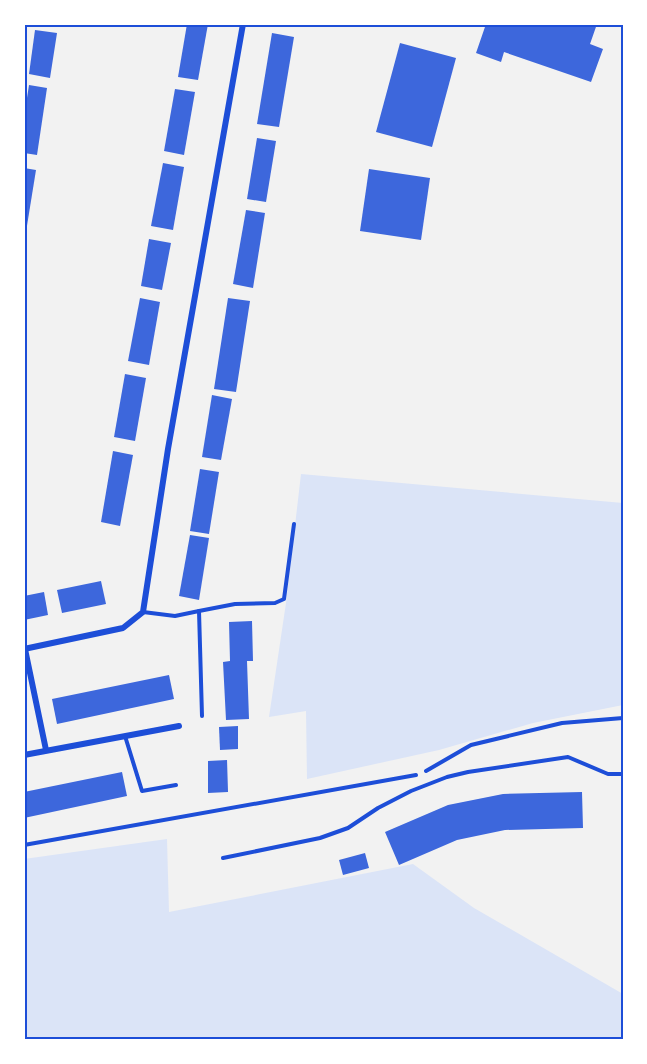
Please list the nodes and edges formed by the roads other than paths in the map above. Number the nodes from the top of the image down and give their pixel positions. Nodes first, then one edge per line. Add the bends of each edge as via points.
1 (243, 24) edge
2 (294, 524) dead end
3 (199, 610) junction
4 (143, 612) junction
5 (24, 649) edge
6 (202, 716) dead end
7 (179, 726) dead end
8 (125, 735) junction
9 (46, 750) junction
10 (24, 755) edge
11 (623, 774) edge
12 (176, 785) dead end
13 (223, 858) dead end

1 - 4 street
2 - 3 lane via 284,599
3 - 4 lane via 175,616
3 - 6 lane
4 - 5 street via 123,628
5 - 9 street
7 - 8 street
8 - 9 street
8 - 12 lane via 142,791
9 - 10 street
11 - 13 lane via 608,774 568,756 468,772 411,791 348,828 320,838

